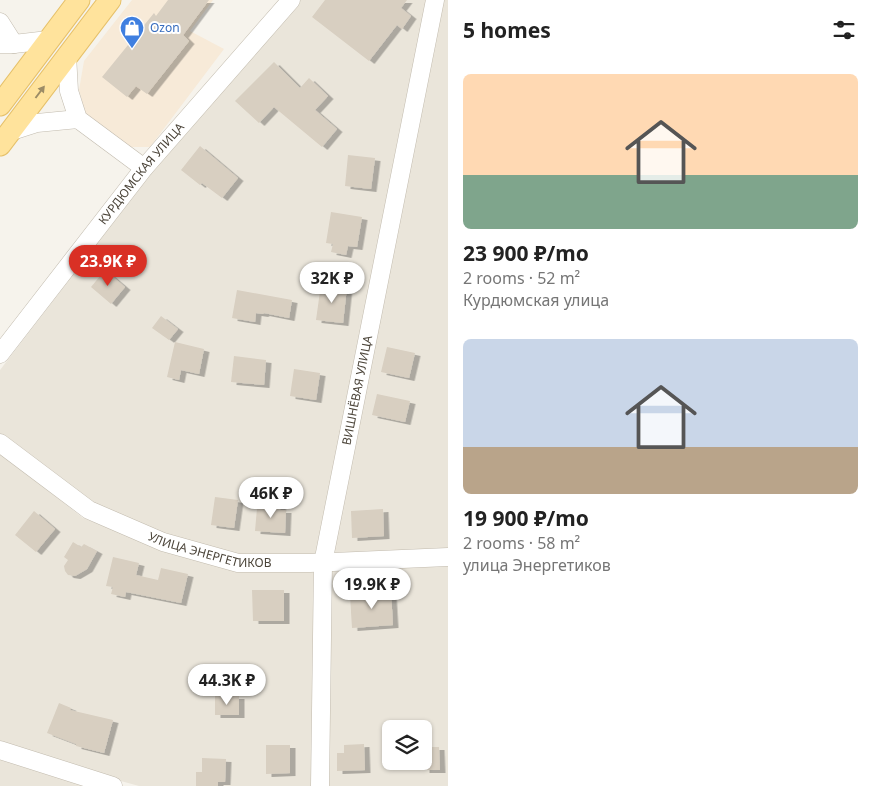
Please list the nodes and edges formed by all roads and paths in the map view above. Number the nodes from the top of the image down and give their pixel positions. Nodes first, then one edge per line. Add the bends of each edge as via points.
1 (78, 0) edge
2 (110, 0) edge
3 (291, 0) edge
4 (434, 0) edge
5 (0, 22) edge
6 (48, 40) junction
7 (7, 44) edge
8 (67, 55) junction
9 (0, 105) edge
10 (78, 119) junction
11 (5, 138) edge
12 (144, 168) junction
13 (0, 354) edge
14 (0, 443) edge
15 (448, 557) edge
16 (323, 563) junction
17 (0, 750) edge
18 (113, 786) edge
19 (320, 786) edge

1 - 6 main road
2 - 8 main road
3 - 12 street, КУРДЮМСКАЯ УЛИЦА
4 - 16 street, ВИШНЁВАЯ УЛИЦА
5 - 7 street
6 - 7 street
6 - 9 main road
8 - 10 street via 69,91
11 -> 8 main road
10 - 11 street via 38,123
10 - 12 street
12 - 13 street, КУРДЮМСКАЯ УЛИЦА
14 - 16 street, УЛИЦА ЭНЕРГЕТИКОВ via 89,510 163,542 238,563
15 - 16 street, УЛИЦА ЭНЕРГЕТИКОВ
16 - 19 street, ВИШНЁВАЯ УЛИЦА
17 - 18 street

